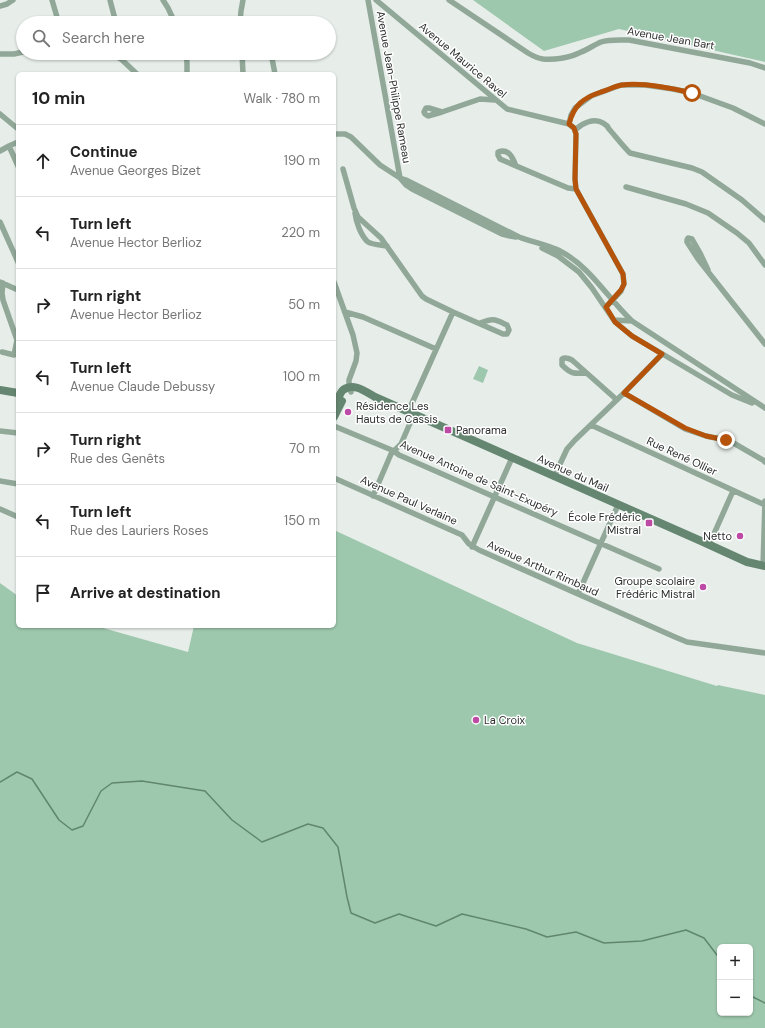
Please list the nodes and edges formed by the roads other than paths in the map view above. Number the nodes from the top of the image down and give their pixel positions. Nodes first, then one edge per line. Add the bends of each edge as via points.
1 (13, 0) edge
2 (52, 0) edge
3 (110, 0) edge
4 (163, 0) edge
5 (243, 0) edge
6 (368, 0) edge
7 (376, 0) edge
8 (449, 0) edge
9 (0, 6) edge
10 (56, 16) edge
11 (114, 16) edge
12 (172, 16) edge
13 (241, 16) edge
14 (0, 54) edge
15 (16, 54) edge
16 (125, 60) edge
17 (187, 60) edge
18 (242, 60) edge
19 (272, 60) edge
20 (765, 68) edge
21 (135, 72) edge
22 (187, 72) edge
23 (243, 72) edge
24 (275, 72) edge
25 (481, 89) junction
26 (480, 99) junction
27 (495, 100) junction
28 (442, 112) dead end
29 (0, 114) edge
30 (569, 124) junction
31 (765, 124) edge
32 (16, 127) edge
33 (575, 130) junction
34 (336, 134) edge
35 (16, 143) edge
36 (9, 146) junction
37 (0, 152) edge
38 (16, 162) edge
39 (516, 166) dead end
40 (343, 169) dead end
41 (400, 178) junction
42 (626, 187) dead end
43 (576, 189) junction
44 (354, 208) junction
45 (765, 220) edge
46 (0, 222) edge
47 (532, 242) junction
48 (387, 246) junction
49 (16, 258) edge
50 (765, 264) edge
51 (708, 270) junction
52 (2, 282) edge
53 (336, 287) edge
54 (16, 289) edge
55 (613, 300) junction
56 (606, 307) junction
57 (345, 312) junction
58 (453, 312) junction
59 (614, 320) junction
60 (632, 321) junction
61 (480, 323) dead end
62 (16, 337) edge
63 (765, 344) edge
64 (16, 345) edge
65 (436, 349) junction
66 (2, 352) dead end
67 (662, 354) junction
68 (586, 373) dead end
69 (734, 389) junction
70 (0, 390) edge
71 (351, 390) junction
72 (16, 393) edge
73 (624, 393) junction
74 (733, 395) junction
75 (617, 400) junction
76 (336, 403) edge
77 (765, 408) edge
78 (336, 413) edge
79 (411, 413) junction
80 (591, 425) junction
81 (336, 427) edge
82 (0, 431) edge
83 (16, 433) edge
84 (393, 449) junction
85 (512, 458) junction
86 (765, 462) edge
87 (554, 477) junction
88 (336, 479) edge
89 (0, 482) edge
90 (16, 484) edge
91 (733, 491) junction
92 (373, 496) junction
93 (494, 498) junction
94 (765, 501) edge
95 (618, 505) junction
96 (765, 506) edge
97 (0, 509) edge
98 (765, 511) edge
99 (16, 516) edge
100 (462, 535) junction
101 (475, 541) junction
102 (601, 544) junction
103 (709, 545) junction
104 (472, 547) junction
105 (764, 566) edge
106 (659, 569) dead end
107 (578, 594) junction
108 (765, 652) edge

1 - 9 street
2 - 10 street
3 - 11 street
4 - 12 street
5 - 13 street
6 - 41 street, Avenue Jean-Philippe Rameau
7 - 25 street, Avenue Maurice Ravel
8 - 20 street, Avenue Jean Bart via 528,54 544,59 572,56 609,40 629,40
14 - 15 street
16 - 21 street
17 - 22 street
18 - 23 street
19 - 24 street
25 - 26 street
25 - 27 street, Avenue Maurice Ravel
26 - 27 street
26 - 28 street
27 - 30 street, Avenue Maurice Ravel via 507,109
29 - 32 street
30 - 31 street via 574,108 591,96 621,85 639,85 673,88 692,93 733,108
30 - 33 street
33 - 43 street
33 - 45 street via 594,120 604,123 630,153 702,172
34 - 41 street via 351,137 380,165
35 - 36 street
36 - 37 street
36 - 38 street
39 - 43 street
40 - 44 street
41 - 47 street
42 - 50 street via 708,213 749,243
43 - 55 street via 623,274 624,284
44 - 48 street via 358,217
44 - 48 street via 357,223 368,242
46 - 49 street
47 - 55 street via 552,248 574,260
47 - 56 street via 558,256 578,272
48 - 58 street via 422,296
51 - 51 street via 687,242 688,238 692,239
51 - 63 street
52 - 54 street
52 - 62 street via 3,300
53 - 57 street
55 - 56 street
55 - 60 street
56 - 59 street
57 - 65 street via 363,317
57 - 71 street via 357,353 349,380
58 - 61 street
58 - 65 street
59 - 60 street
59 - 67 street via 632,336
60 - 69 street
64 - 66 street via 14,355
65 - 79 street
67 - 73 street
67 - 74 street
68 - 75 street
69 - 74 street via 737,393
69 - 77 street
70 - 72 main road
71 - 76 main road via 345,389
71 - 78 main road via 343,398
71 - 79 main road, Avenue du Mail via 357,387
73 - 75 street
73 - 86 street via 685,428 730,441
74 - 77 street
75 - 80 street
79 - 84 street via 400,444
79 - 85 main road, Avenue du Mail
80 - 87 street via 567,449
80 - 91 street, Rue René Ollier
81 - 84 street, Avenue Antoine de Saint-Exupéry
82 - 83 street
84 - 92 street
84 - 93 street, Avenue Antoine de Saint-Exupéry via 399,455
85 - 87 main road, Avenue du Mail
85 - 93 street
87 - 95 main road, Avenue du Mail
88 - 92 street, Avenue Paul Verlaine
89 - 90 street
91 - 96 street, Rue René Ollier
91 - 103 street
92 - 100 street, Avenue Paul Verlaine
93 - 101 street
93 - 102 street, Avenue Antoine de Saint-Exupéry
94 - 96 street
95 - 102 street
95 - 103 main road, Avenue du Mail
96 - 98 street
97 - 99 street
98 - 105 street
100 - 101 street, Avenue Arthur Rimbaud
100 - 104 street, Avenue Paul Verlaine
101 - 104 street
102 - 106 street, Avenue Antoine de Saint-Exupéry
102 - 107 street
103 - 105 main road, Avenue du Mail via 747,562
104 - 107 street, Avenue Arthur Rimbaud
107 - 108 street, Avenue Arthur Rimbaud via 687,642

